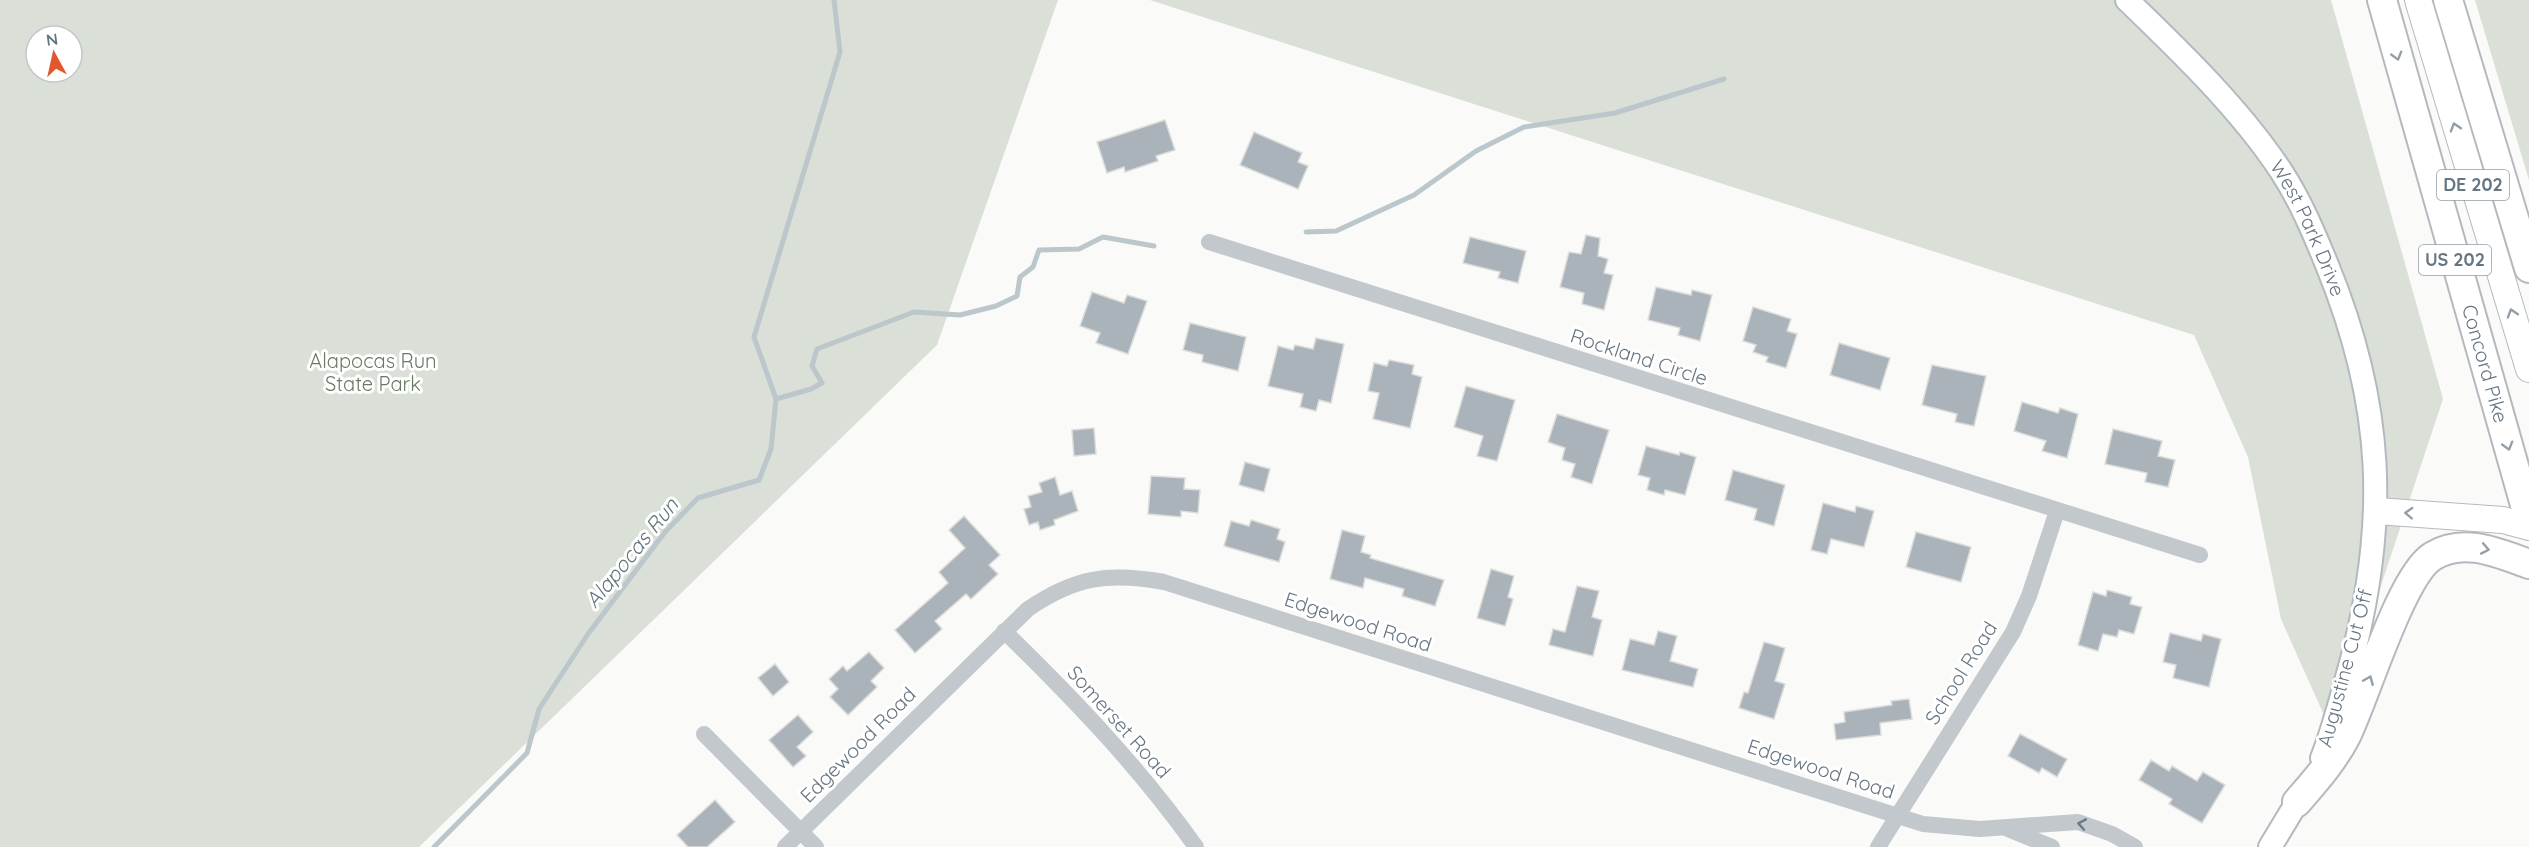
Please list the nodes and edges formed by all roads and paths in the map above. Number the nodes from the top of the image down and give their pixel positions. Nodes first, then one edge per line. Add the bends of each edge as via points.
1 (2127, 0) edge
2 (2382, 0) edge
3 (2418, 0) edge
4 (2448, 0) edge
5 (1209, 242) dead end
6 (2529, 268) edge
7 (2529, 369) edge
8 (2057, 511) junction
9 (2376, 511) junction
10 (2529, 519) edge
11 (2529, 526) edge
12 (2200, 555) dead end
13 (2529, 564) edge
14 (1004, 631) junction
15 (704, 734) dead end
16 (2297, 802) junction
17 (1898, 815) junction
18 (2004, 828) junction
19 (801, 832) junction
20 (785, 847) edge
21 (816, 847) edge
22 (1196, 847) edge
23 (1878, 847) edge
24 (2052, 847) edge
25 (2135, 847) edge
26 (2270, 847) edge

1 - 9 street, West Park Drive via 2176,47 2246,125 2281,171 2314,234 2344,310 2369,404
2 -> 10 highway, Concord Pike / US 202
7 -> 3 main road, Concord Pike / DE 202
4 - 6 highway
5 - 8 street, Rockland Circle
8 - 12 street, Rockland Circle
8 - 17 street, School Road via 2013,632
11 -> 9 main road via 2503,520
9 - 16 street, Augustine Cut Off via 2361,625 2332,733
16 -> 13 highway via 2331,764 2347,734 2407,587 2424,562 2444,551 2464,547 2493,550
14 - 17 street, Edgewood Road via 1045,597 1087,579 1122,576 1164,582
14 - 19 street, Edgewood Road
14 - 22 street, Somerset Road via 1107,736
15 - 19 street
16 - 26 street, Augustine Cut Off
17 - 18 street, Edgewood Road via 1949,828
17 - 23 street, School Road
18 - 24 street, Edgewood Road
25 -> 18 street, Edgewood Road via 2078,822
19 - 20 street, Edgewood Road
19 - 21 street

